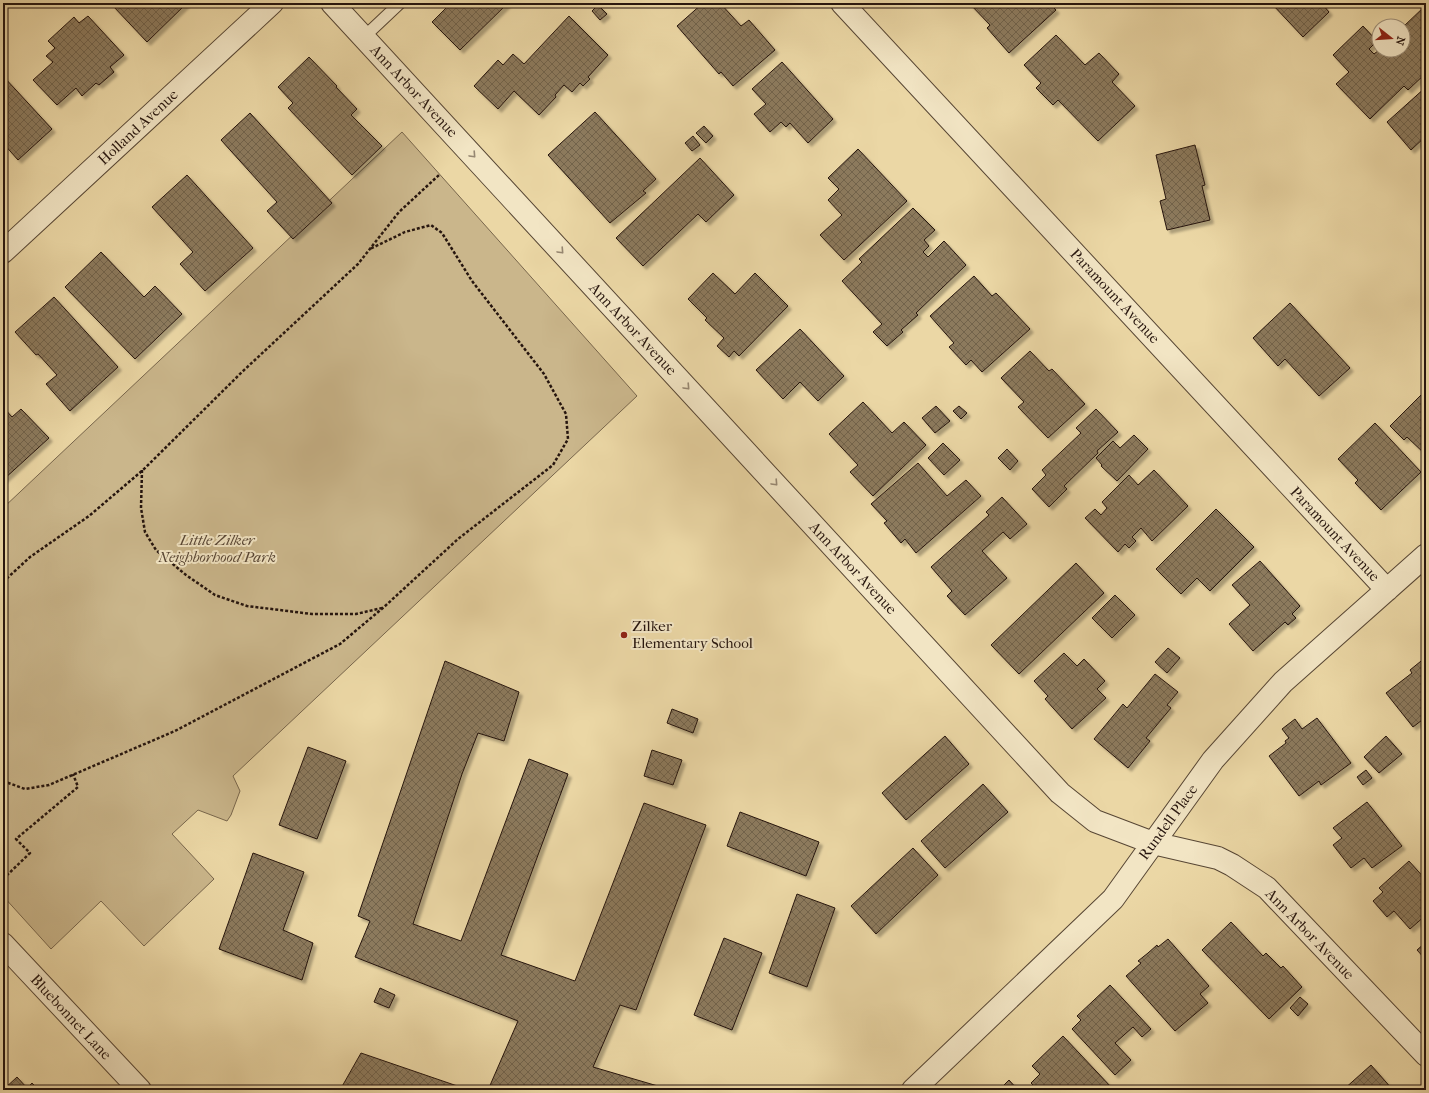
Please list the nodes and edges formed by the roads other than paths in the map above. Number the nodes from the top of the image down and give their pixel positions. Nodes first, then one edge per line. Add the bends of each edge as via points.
1 (272, 3) edge
2 (332, 3) edge
3 (400, 3) edge
4 (842, 3) edge
5 (364, 36) junction
6 (3, 252) edge
7 (1426, 556) edge
8 (1387, 590) junction
9 (1153, 843) junction
10 (3, 944) edge
11 (1426, 1055) edge
12 (140, 1090) edge
13 (913, 1090) edge

1 - 6 street, Holland Avenue
2 - 5 street, Ann Arbor Avenue
3 - 5 lane
4 - 8 street, Paramount Avenue
5 -> 9 street, Ann Arbor Avenue via 1060,793 1095,821
7 - 8 street, Rundell Place
8 - 9 street, Rundell Place via 1283,682 1213,760
9 - 11 street, Ann Arbor Avenue via 1218,858 1267,888
9 - 13 street, Rundell Place via 1112,899
10 - 12 street, Bluebonnet Lane

